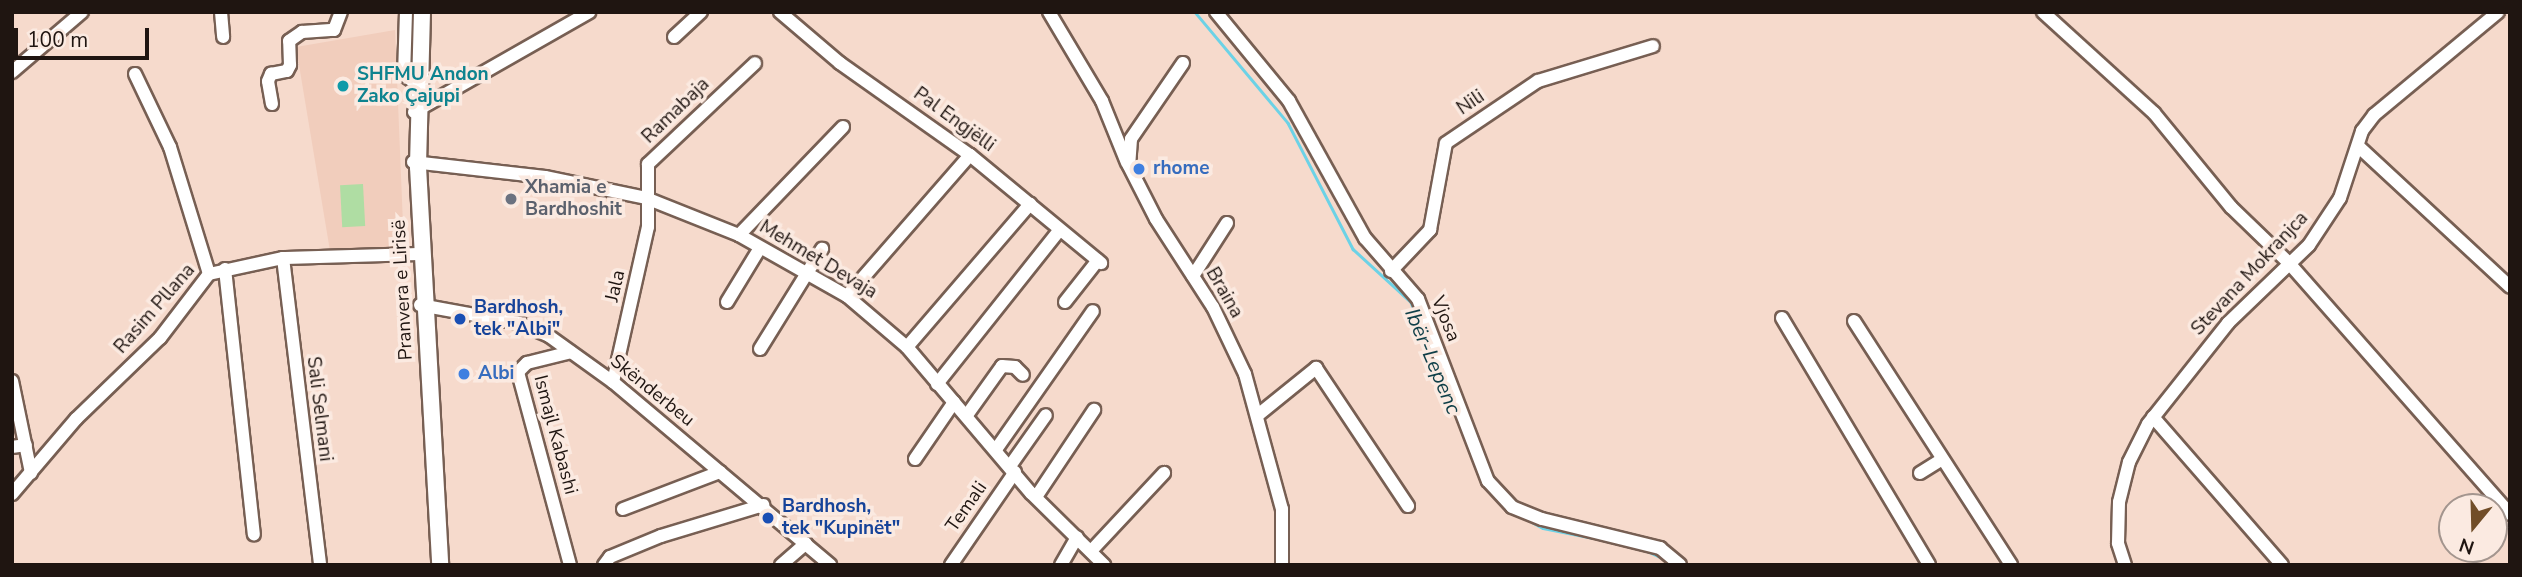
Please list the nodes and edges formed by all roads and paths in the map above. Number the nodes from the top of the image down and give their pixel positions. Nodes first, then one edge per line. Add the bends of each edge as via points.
1 (82, 12) edge
2 (221, 12) edge
3 (341, 12) edge
4 (406, 12) edge
5 (417, 12) edge
6 (422, 12) edge
7 (589, 12) edge
8 (701, 12) edge
9 (780, 12) edge
10 (1049, 12) edge
11 (1216, 12) edge
12 (2043, 12) edge
13 (2498, 12) edge
14 (223, 37) dead end
15 (674, 37) dead end
16 (1653, 46) dead end
17 (755, 63) dead end
18 (1182, 63) dead end
19 (12, 72) edge
20 (135, 74) dead end
21 (414, 82) junction
22 (272, 104) dead end
23 (415, 112) junction
24 (843, 127) dead end
25 (2358, 146) junction
26 (970, 155) junction
27 (415, 162) junction
28 (1129, 166) junction
29 (646, 198) junction
30 (1030, 204) junction
31 (1227, 223) dead end
32 (1057, 233) dead end
33 (739, 235) junction
34 (760, 248) junction
35 (822, 249) dead end
36 (419, 254) junction
37 (282, 258) junction
38 (2288, 262) junction
39 (225, 269) junction
40 (1391, 271) junction
41 (803, 273) junction
42 (209, 274) junction
43 (1193, 276) junction
44 (2510, 287) edge
45 (847, 296) junction
46 (727, 302) dead end
47 (1065, 302) dead end
48 (423, 305) junction
49 (1093, 311) dead end
50 (1782, 318) dead end
51 (1854, 321) dead end
52 (907, 347) junction
53 (760, 349) dead end
54 (571, 352) junction
55 (1023, 375) dead end
56 (613, 382) junction
57 (937, 384) junction
58 (13, 387) edge
59 (954, 402) junction
60 (1094, 410) dead end
61 (967, 415) junction
62 (1046, 415) dead end
63 (1258, 415) junction
64 (2154, 417) junction
65 (26, 445) junction
66 (12, 447) edge
67 (997, 448) junction
68 (915, 459) dead end
69 (1942, 459) junction
70 (1013, 469) junction
71 (720, 472) junction
72 (31, 473) junction
73 (1164, 473) dead end
74 (1920, 473) dead end
75 (12, 494) edge
76 (1036, 497) junction
77 (763, 505) junction
78 (1408, 506) dead end
79 (623, 509) dead end
80 (2510, 514) edge
81 (254, 534) dead end
82 (1077, 537) junction
83 (806, 543) junction
84 (1091, 551) junction
85 (320, 565) edge
86 (432, 565) edge
87 (440, 565) edge
88 (570, 565) edge
89 (604, 565) edge
90 (781, 565) edge
91 (830, 565) edge
92 (951, 565) edge
93 (1061, 565) edge
94 (1104, 565) edge
95 (1282, 565) edge
96 (1681, 565) edge
97 (1930, 565) edge
98 (2011, 565) edge
99 (2125, 565) edge
100 (2282, 565) edge

1 - 19 street
2 - 14 street
3 - 22 street via 334,30 302,32 289,41 288,71 271,74 268,81
4 - 21 street via 404,75
5 - 21 main road, Pranvera e Lirisë
6 - 23 main road, Pranvera e Lirisë
7 - 23 street
8 - 15 street
9 - 26 street, Pal Engjëlli via 840,62
10 - 28 street, Braina via 1102,101
11 - 40 street, Vjosa via 1289,102 1365,238
12 - 38 street via 2154,113 2231,207
13 - 25 street, Stevana Mokranjca via 2391,97 2362,131
16 - 40 street, Nili via 1538,81 1446,143 1430,230
17 - 29 street, Ramabaja via 648,164
18 - 28 street via 1131,139
20 - 42 street via 170,147
21 - 23 main road, Pranvera e Lirisë
23 - 27 main road, Pranvera e Lirisë
24 - 33 street
25 - 38 street, Stevana Mokranjca via 2340,198 2309,245
25 - 44 street
26 - 30 street, Pal Engjëlli
26 - 45 street
27 - 29 street, Mehmet Devaja via 545,177
27 - 36 main road, Pranvera e Lirisë
28 - 43 street, Braina
29 - 33 street, Mehmet Devaja
29 - 56 street, Jala via 648,227
30 - 47 street, Pal Engjëlli via 1100,261
30 - 52 street
31 - 43 street
32 - 57 street
33 - 34 street, Mehmet Devaja
34 - 41 street, Mehmet Devaja
34 - 46 street
35 - 41 street
36 - 37 street, Rasim Pllana
36 - 48 main road, Pranvera e Lirisë
37 - 39 street, Rasim Pllana
37 - 85 street, Sali Selmani
38 - 64 street, Stevana Mokranjca via 2228,323
38 - 80 street
39 - 42 street, Rasim Pllana
39 - 81 street
40 - 96 street, Vjosa via 1418,299 1488,481 1512,507 1542,519 1660,548
41 - 45 street, Mehmet Devaja
41 - 53 street
42 - 72 street, Rasim Pllana via 160,338 76,419
43 - 63 street, Braina via 1245,374
45 - 52 street, Mehmet Devaja
48 - 54 street, Skënderbeu via 519,323
48 - 86 main road, Pranvera e Lirisë
48 - 87 main road, Pranvera e Lirisë
49 - 67 street
50 - 97 street
51 - 69 street
52 - 57 street, Mehmet Devaja
54 - 56 street, Skënderbeu
54 - 88 street, Ismajl Kabashi via 527,363 518,372
55 - 61 street via 1015,367 1002,366
56 - 71 street, Skënderbeu
57 - 59 street, Mehmet Devaja
58 - 65 street
59 - 61 street, Mehmet Devaja
59 - 68 street
60 - 76 street
61 - 67 street, Mehmet Devaja
62 - 70 street, Temali
63 - 78 street via 1317,368
63 - 95 street, Braina via 1282,509
64 - 99 street, Stevana Mokranjca via 2129,462 2119,502 2118,543
64 - 100 street
65 - 66 street
65 - 72 street
67 - 70 street, Mehmet Devaja
69 - 74 street
69 - 98 street
70 - 76 street, Mehmet Devaja
70 - 92 street, Temali
71 - 77 street, Skënderbeu
71 - 79 street
72 - 75 street, Rasim Pllana
73 - 84 street
76 - 82 street, Mehmet Devaja
77 - 83 street, Skënderbeu
77 - 89 street via 661,536 610,557
82 - 84 street, Mehmet Devaja
82 - 93 street
83 - 90 street
83 - 91 street, Skënderbeu
84 - 94 street, Mehmet Devaja

